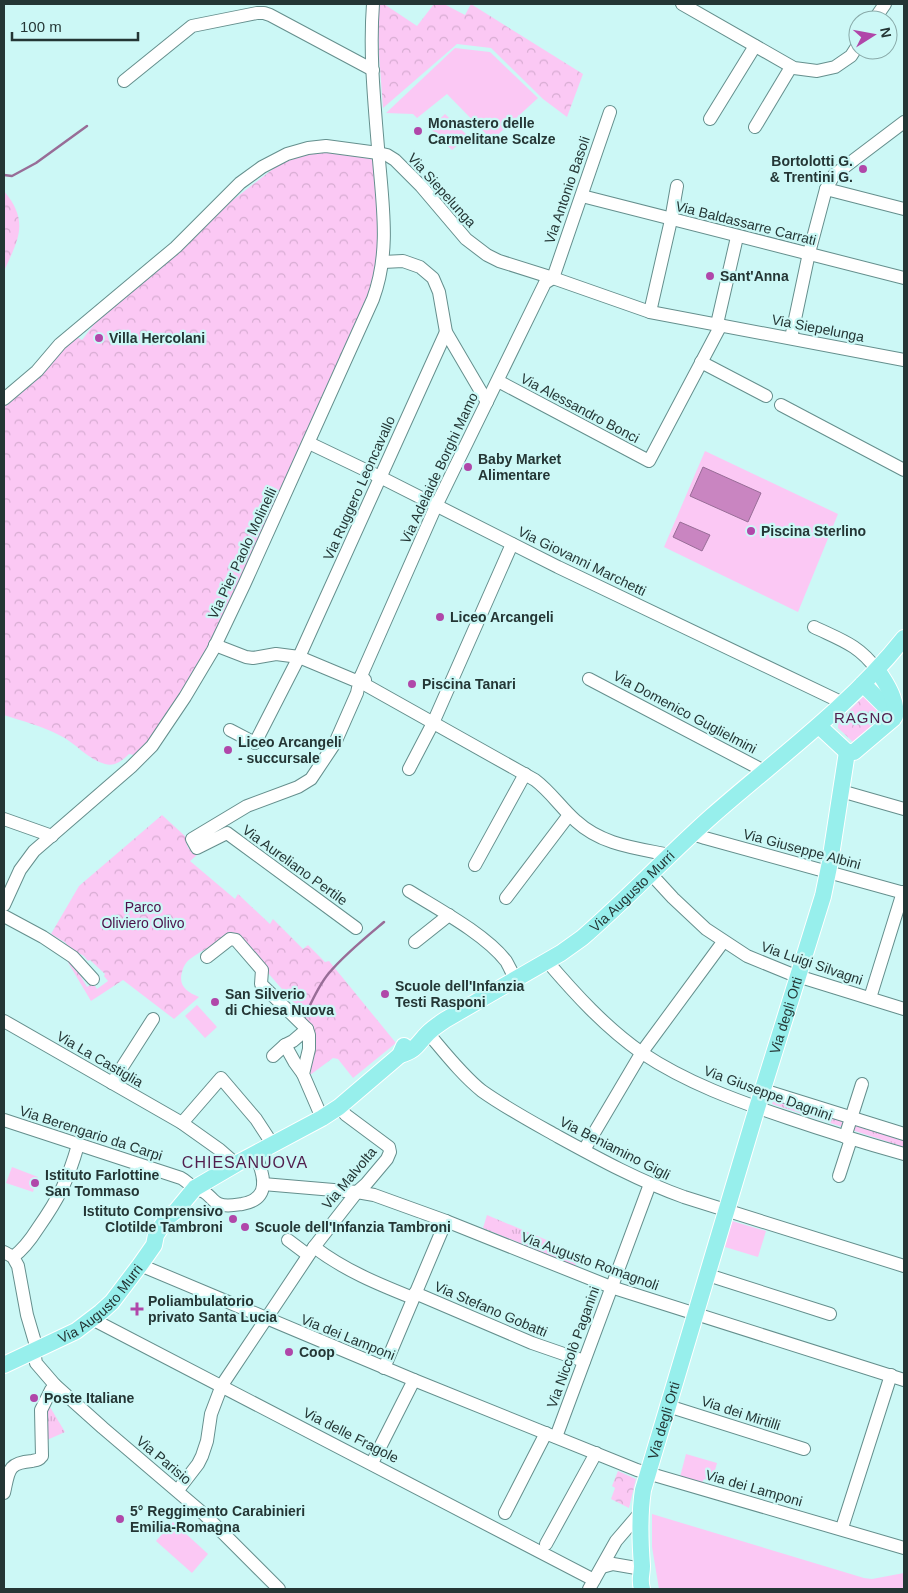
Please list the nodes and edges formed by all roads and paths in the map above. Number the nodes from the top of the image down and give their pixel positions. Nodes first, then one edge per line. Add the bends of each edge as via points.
1 (373, 4) edge
2 (685, 4) edge
3 (755, 46) junction
4 (848, 58) edge
5 (791, 67) junction
6 (373, 70) junction
7 (124, 81) dead end
8 (610, 112) dead end
9 (710, 119) dead end
10 (904, 122) edge
11 (755, 127) dead end
12 (378, 153) junction
13 (678, 186) dead end
14 (826, 189) junction
15 (582, 196) junction
16 (904, 209) edge
17 (671, 220) junction
18 (737, 237) junction
19 (809, 253) junction
20 (383, 262) junction
21 (553, 278) junction
22 (904, 278) edge
23 (650, 312) junction
24 (719, 325) junction
25 (446, 332) junction
26 (791, 338) junction
27 (904, 360) edge
28 (701, 362) junction
29 (498, 380) junction
30 (766, 396) dead end
31 (4, 399) edge
32 (487, 402) junction
33 (781, 405) dead end
34 (309, 443) junction
35 (904, 470) edge
36 (380, 477) junction
37 (436, 506) junction
38 (512, 544) junction
39 (814, 627) dead end
40 (904, 638) edge
41 (215, 645) junction
42 (299, 657) junction
43 (878, 670) junction
44 (589, 679) dead end
45 (359, 682) junction
46 (863, 684) junction
47 (843, 703) junction
48 (900, 718) edge
49 (433, 723) junction
50 (819, 726) junction
51 (230, 730) dead end
52 (847, 752) junction
53 (409, 768) dead end
54 (766, 772) junction
55 (525, 774) junction
56 (841, 791) junction
57 (904, 808) edge
58 (569, 815) junction
59 (4, 819) edge
60 (693, 834) junction
61 (52, 836) junction
62 (670, 855) junction
63 (475, 865) dead end
64 (829, 871) junction
65 (650, 873) junction
66 (409, 891) dead end
67 (904, 892) edge
68 (506, 898) dead end
69 (4, 905) edge
70 (449, 915) junction
71 (4, 916) edge
72 (356, 928) dead end
73 (415, 942) dead end
74 (723, 942) junction
75 (207, 958) dead end
76 (546, 960) junction
77 (798, 976) junction
78 (515, 978) junction
79 (93, 979) dead end
80 (870, 998) junction
81 (904, 1008) edge
82 (153, 1019) dead end
83 (4, 1021) edge
84 (306, 1029) junction
85 (428, 1033) junction
86 (285, 1045) junction
87 (642, 1052) junction
88 (273, 1056) dead end
89 (303, 1074) junction
90 (112, 1083) junction
91 (862, 1084) dead end
92 (762, 1090) junction
93 (339, 1107) junction
94 (757, 1108) junction
95 (850, 1117) junction
96 (322, 1118) junction
97 (4, 1120) edge
98 (182, 1123) junction
99 (904, 1134) edge
100 (848, 1138) junction
101 (78, 1145) junction
102 (273, 1145) junction
103 (584, 1150) junction
104 (255, 1154) junction
105 (904, 1154) edge
106 (236, 1164) junction
107 (839, 1176) dead end
108 (263, 1184) junction
109 (650, 1184) junction
110 (195, 1188) junction
111 (357, 1192) junction
112 (727, 1211) junction
113 (446, 1221) junction
114 (288, 1240) dead end
115 (311, 1251) junction
116 (8, 1254) edge
117 (140, 1265) junction
118 (904, 1266) edge
119 (708, 1275) junction
120 (611, 1287) junction
121 (414, 1296) junction
122 (830, 1314) dead end
123 (697, 1315) junction
124 (92, 1319) junction
125 (266, 1320) junction
126 (37, 1350) junction
127 (584, 1361) junction
128 (4, 1365) edge
129 (384, 1368) junction
130 (891, 1376) junction
131 (414, 1380) junction
132 (904, 1380) edge
133 (52, 1381) junction
134 (222, 1385) junction
135 (668, 1406) junction
136 (551, 1435) junction
137 (804, 1449) dead end
138 (596, 1453) junction
139 (372, 1463) junction
140 (648, 1473) junction
141 (178, 1490) junction
142 (4, 1493) edge
143 (505, 1513) dead end
144 (640, 1513) junction
145 (842, 1528) junction
146 (546, 1544) dead end
147 (904, 1548) edge
148 (602, 1567) junction
149 (642, 1569) junction
150 (592, 1585) edge
151 (279, 1589) edge
152 (642, 1589) edge
153 (652, 1589) edge

1 - 6 street, Via Pier Paolo Molinelli
2 - 3 street
3 - 5 street
3 - 9 street
4 - 5 street via 834,67 817,71
5 - 11 street
6 - 7 street via 270,15 257,13 192,26
6 - 12 street, Via Pier Paolo Molinelli
8 - 15 street, Via Antonio Basoli
10 - 14 street via 834,175
12 - 20 street, Via Pier Paolo Molinelli via 384,214
12 - 21 street, Via Siepelunga via 387,155 400,165 460,234 487,255
12 - 31 street, Via Siepelunga via 326,146 308,148 262,167 240,183 160,262 60,344 37,371
13 - 17 street
14 - 16 street
14 - 19 street
15 - 17 street, Via Baldassarre Carrati
15 - 21 street, Via Antonio Basoli
17 - 18 street, Via Baldassarre Carrati
17 - 23 street
18 - 19 street, Via Baldassarre Carrati
18 - 24 street
19 - 22 street, Via Baldassarre Carrati
19 - 26 street
20 - 25 street via 404,261 420,267 433,278 439,292
20 - 34 street, Via Pier Paolo Molinelli via 373,299
21 - 23 street, Via Siepelunga
21 - 29 street, Via Adelaide Borghi Mamo via 545,282
23 - 24 street, Via Siepelunga
24 - 26 street, Via Siepelunga
24 - 28 street
25 - 32 street
25 - 36 street, Via Ruggero Leoncavallo
26 - 27 street, Via Siepelunga
28 - 29 street, Via Alessandro Bonci via 649,461
28 - 30 street
29 - 32 street, Via Adelaide Borghi Mamo
32 - 37 street, Via Adelaide Borghi Mamo
33 - 35 street
34 - 36 street, Via Giovanni Marchetti
34 - 41 street, Via Pier Paolo Molinelli
36 - 37 street, Via Giovanni Marchetti
36 - 42 street, Via Ruggero Leoncavallo
37 - 38 street, Via Giovanni Marchetti
37 - 45 street, Via Adelaide Borghi Mamo
38 - 47 street, Via Giovanni Marchetti
38 - 49 street
39 - 43 street via 858,649
40 - 43 main road, Via Augusto Murri
41 - 42 street via 246,657 276,654
41 - 61 street, Via Pier Paolo Molinelli via 152,746
42 - 45 street
42 - 51 street, Via Ruggero Leoncavallo via 255,743
43 - 46 main road, Via Augusto Murri
43 - 48 main road via 889,687
44 - 54 street, Via Domenico Guglielmini
45 - 49 street
45 - 72 street, Via Aureliano Pertile via 334,743 311,780 247,806 192,839 197,848 227,833
46 - 47 main road, Via Augusto Murri
46 - 48 main road
47 - 50 main road, Via Augusto Murri
48 - 52 main road via 854,752
49 - 53 street
49 - 55 street
50 - 52 main road
50 - 54 main road, Via Augusto Murri
52 - 56 main road, Via degli Orti
54 - 60 main road, Via Augusto Murri
55 - 58 street via 546,788
55 - 63 street
56 - 57 street
56 - 64 main road, Via degli Orti
58 - 62 street via 602,839
58 - 68 street
59 - 61 street
60 - 62 main road, Via Augusto Murri
60 - 64 street, Via Giuseppe Albini
61 - 69 street, Via Pier Paolo Molinelli via 34,851 20,870
62 - 65 main road, Via Augusto Murri
64 - 67 street, Via Giuseppe Albini
64 - 77 main road, Via degli Orti
65 - 74 street, Via Luigi Silvagni via 685,910
65 - 76 main road, Via Augusto Murri via 582,938
66 - 70 street
67 - 80 street
70 - 73 street
70 - 78 street via 506,961
71 - 79 street via 73,956
74 - 77 street, Via Luigi Silvagni via 756,961
74 - 87 street
75 - 84 street via 230,939 236,940 262,970 261,984
76 - 78 main road, Via Augusto Murri
76 - 87 street, Via Giuseppe Dagnini via 598,1017
77 - 80 street, Via Luigi Silvagni
77 - 92 main road, Via degli Orti
78 - 85 main road, Via Augusto Murri
80 - 81 street, Via Luigi Silvagni
82 - 90 street
83 - 90 street, Via La Castiglia
84 - 86 street
84 - 89 street via 309,1049
85 - 93 main road, Via Augusto Murri via 417,1036 400,1055
85 - 103 street, Via Beniamino Gigli via 482,1090 521,1116
86 - 88 street
86 - 89 street
87 - 94 street, Via Giuseppe Dagnini via 701,1086
87 - 103 street
89 - 96 street
90 - 98 street, Via La Castiglia
91 - 95 street, Via Giuseppe Dagnini
92 - 94 main road, Via degli Orti
92 - 95 street, Via Giuseppe Dagnini
93 - 96 main road, Via Augusto Murri
93 - 111 street, Via Malvolta via 390,1152 381,1167
94 - 100 street, Via Giuseppe Dagnini
94 - 112 main road, Via degli Orti
95 - 99 street, Via Giuseppe Dagnini
95 - 100 street, Via Giuseppe Dagnini
96 - 102 main road, Via Augusto Murri
97 - 101 street, Via Berengario da Carpi
98 - 102 street via 221,1078 256,1119
98 - 106 street, Via La Castiglia
100 - 105 street, Via Giuseppe Dagnini
100 - 107 street, Via Giuseppe Dagnini
101 - 110 street, Via Berengario da Carpi via 181,1178
101 - 116 street via 59,1197 28,1244
102 - 104 main road, Via Augusto Murri
103 - 109 street, Via Beniamino Gigli
104 - 106 main road, Via Augusto Murri
104 - 108 street
106 - 110 main road, Via Augusto Murri
108 - 110 street via 261,1193 254,1200 226,1205 216,1204 204,1191
108 - 111 street, Via Augusto Romagnoli
109 - 112 street, Via Beniamino Gigli
109 - 120 street, Via Niccolò Paganini
110 - 117 main road, Via Augusto Murri via 167,1218
111 - 113 street, Via Augusto Romagnoli
111 - 115 street, Via Malvolta
112 - 118 street, Via Beniamino Gigli
112 - 119 main road, Via degli Orti
113 - 120 street, Via Augusto Romagnoli
113 - 121 street
114 - 115 street
115 - 121 street, Via Stefano Gobatti via 346,1266 360,1276
115 - 125 street, Via Malvolta
116 - 126 street, Via Parisio via 18,1266
117 - 124 main road, Via Augusto Murri via 112,1302
117 - 125 street, Via dei Lamponi
119 - 122 street
119 - 123 main road, Via degli Orti
120 - 123 street, Via Augusto Romagnoli
120 - 127 street, Via Niccolò Paganini
121 - 127 street, Via Stefano Gobatti
121 - 129 street
123 - 130 street, Via Augusto Romagnoli
123 - 135 main road, Via degli Orti
124 - 126 main road, Via Augusto Murri via 76,1331
124 - 134 street, Via delle Fragole
125 - 129 street, Via dei Lamponi
125 - 134 street, Via Malvolta
126 - 128 main road, Via Augusto Murri
126 - 133 street, Via Parisio via 36,1363
127 - 136 street, Via Niccolò Paganini
129 - 131 street, Via dei Lamponi
130 - 132 street, Via Augusto Romagnoli
130 - 145 street
131 - 136 street, Via dei Lamponi
131 - 139 street
133 - 141 street, Via Parisio
133 - 142 street via 42,1410 42,1456 38,1460 14,1465
134 - 139 street, Via delle Fragole
134 - 141 street, Via Malvolta via 211,1414 205,1449
135 - 137 street, Via dei Mirtilli
135 - 140 main road, Via degli Orti
136 - 138 street, Via dei Lamponi
136 - 143 street
138 - 140 street, Via dei Lamponi
138 - 146 street
139 - 150 street, Via delle Fragole
140 - 144 main road, Via degli Orti
140 - 145 street, Via dei Lamponi
141 - 151 street, Via Parisio
144 - 148 street via 616,1541
144 - 149 main road, Via degli Orti
145 - 147 street, Via dei Lamponi
148 - 149 street via 613,1564
148 - 150 street
149 - 152 main road, Via degli Orti
149 - 153 main road, Via degli Orti

